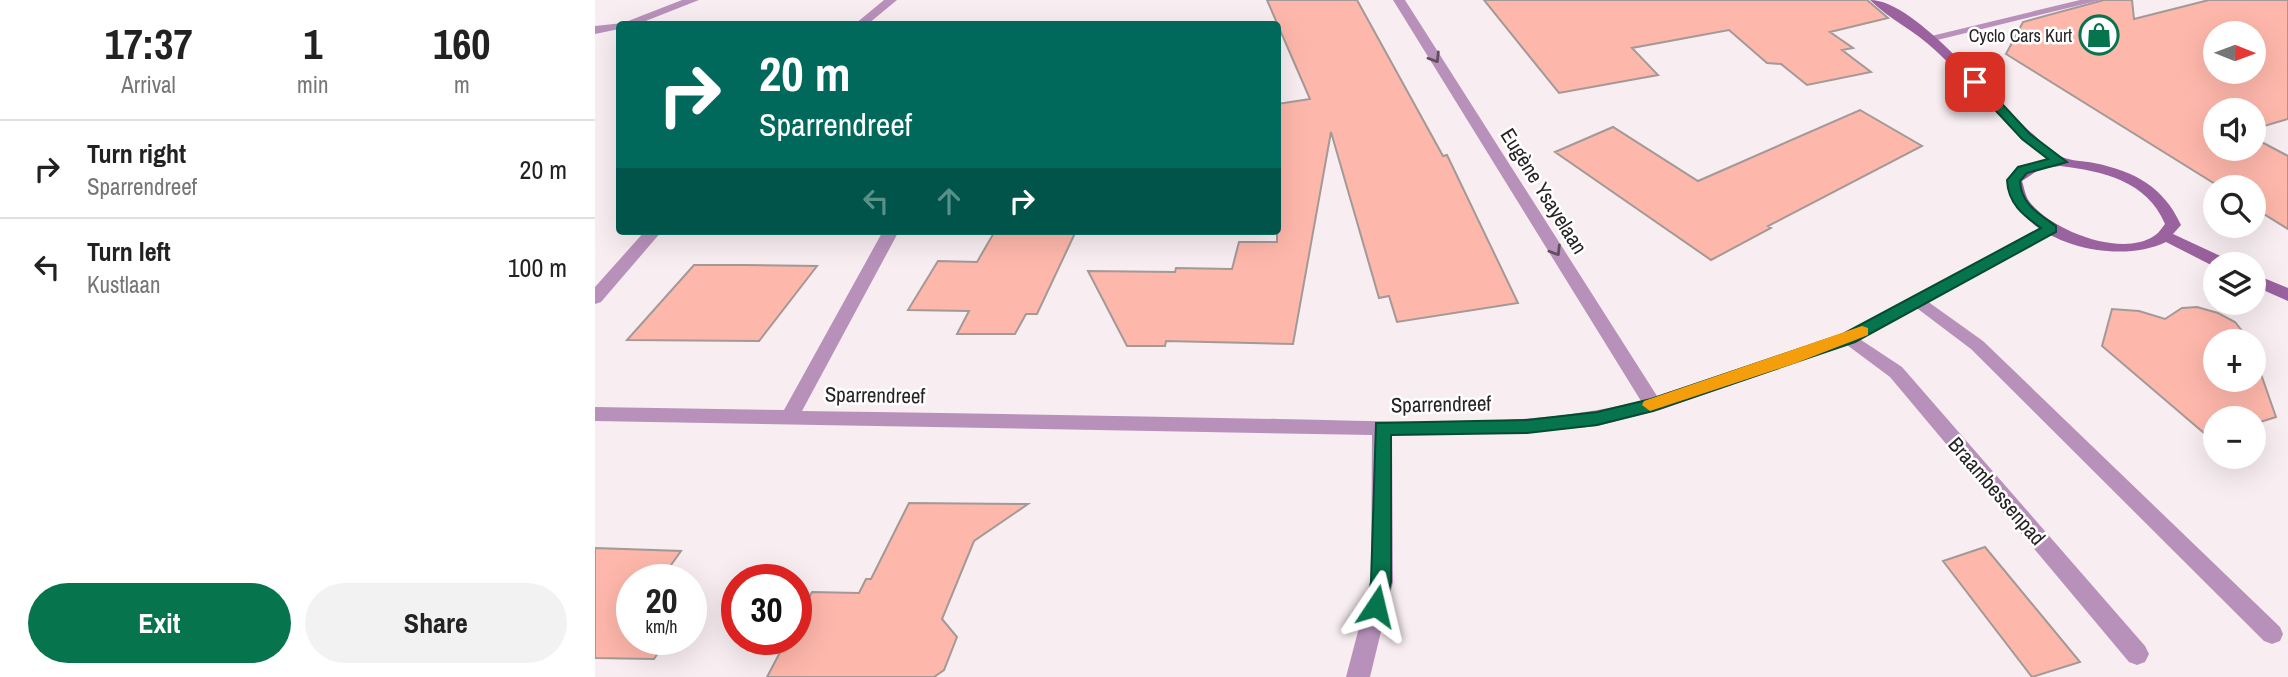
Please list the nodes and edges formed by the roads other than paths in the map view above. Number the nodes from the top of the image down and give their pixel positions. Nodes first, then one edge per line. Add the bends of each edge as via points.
1 (693, 0) edge
2 (891, 0) edge
3 (1399, 0) edge
4 (1876, 0) edge
5 (2095, 0) edge
6 (636, 21) edge
7 (865, 21) edge
8 (616, 26) edge
9 (595, 30) edge
10 (1929, 38) junction
11 (2060, 162) junction
12 (2051, 229) junction
13 (650, 235) edge
14 (889, 235) edge
15 (2167, 237) junction
16 (2203, 254) edge
17 (2266, 285) edge
18 (2288, 295) edge
19 (595, 298) edge
20 (1920, 302) junction
21 (1849, 338) junction
22 (1653, 404) junction
23 (595, 414) edge
24 (790, 416) junction
25 (1382, 428) junction
26 (2272, 634) dead end
27 (2137, 654) dead end
28 (1358, 677) edge

1 - 6 street
2 - 7 street
3 -> 22 street, Eugène Ysayelaan
4 - 10 street
5 - 10 street
8 - 9 street
10 - 11 street via 2026,136
11 - 12 street via 2023,170 2014,180 2014,193 2023,208
11 - 15 street via 2111,171 2156,195 2169,210 2173,225
12 - 15 street via 2095,245 2125,249 2151,246
12 - 20 street, Sparrendreef
13 - 19 street
14 - 24 street, Sparrendreef
15 - 16 street
17 - 18 street
20 - 21 street, Sparrendreef
20 - 26 street via 1977,345
21 - 22 street, Sparrendreef
21 - 27 street, Braambessenpad via 1896,372
22 - 25 street, Sparrendreef via 1597,419 1527,426
23 - 24 street, Sparrendreef
24 - 25 street, Sparrendreef
25 - 28 street via 1381,582

